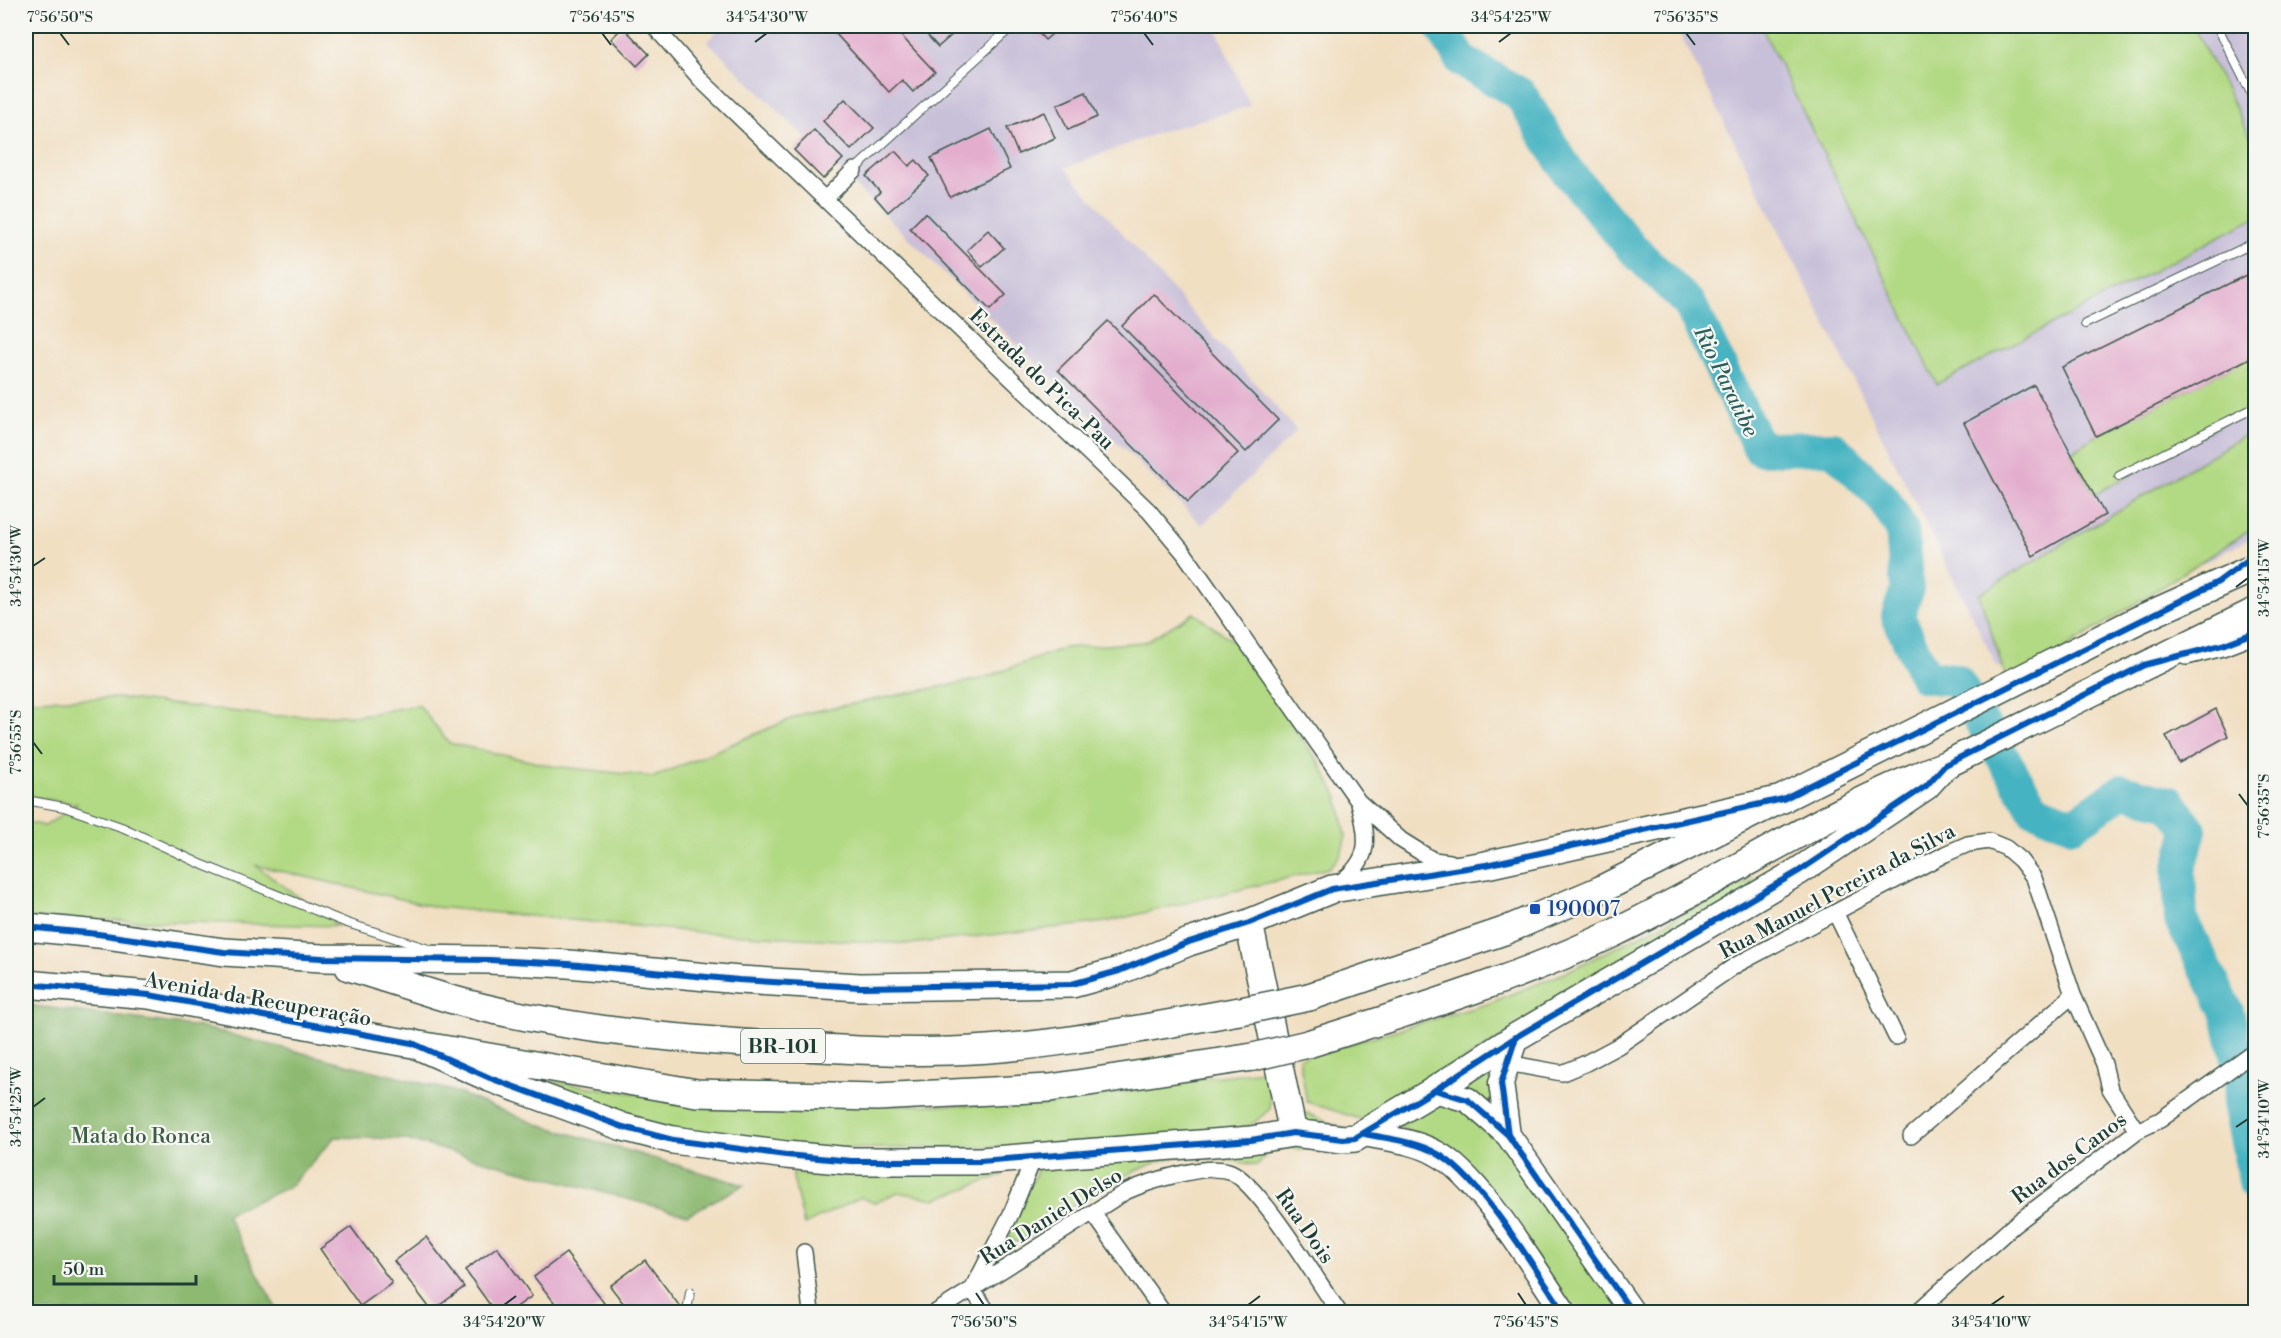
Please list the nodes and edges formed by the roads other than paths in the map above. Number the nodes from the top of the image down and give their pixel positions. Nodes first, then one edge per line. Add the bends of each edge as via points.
1 (654, 26) edge
2 (2217, 26) edge
3 (1007, 31) dead end
4 (2256, 103) edge
5 (854, 170) joint
6 (825, 200) junction
7 (2256, 242) edge
8 (2085, 324) dead end
9 (2256, 407) edge
10 (2119, 476) dead end
11 (2256, 554) edge
12 (2256, 567) edge
13 (2218, 582) junction
14 (2256, 611) edge
15 (2256, 632) edge
16 (2144, 665) junction
17 (1945, 765) junction
18 (1784, 799) junction
19 (26, 800) edge
20 (1358, 801) junction
21 (1486, 865) junction
22 (1332, 889) junction
23 (1836, 914) junction
24 (1249, 923) junction
25 (26, 927) edge
26 (322, 958) junction
27 (490, 960) junction
28 (26, 984) edge
29 (2073, 995) junction
30 (1516, 1036) junction
31 (1896, 1038) dead end
32 (412, 1043) junction
33 (2251, 1054) edge
34 (1507, 1063) junction
35 (1435, 1090) junction
36 (2137, 1131) junction
37 (1293, 1133) junction
38 (1365, 1134) junction
39 (1508, 1135) junction
40 (1911, 1136) dead end
41 (1035, 1155) junction
42 (1230, 1171) joint
43 (1093, 1213) junction
44 (804, 1252) dead end
45 (972, 1290) junction
46 (690, 1292) dead end
47 (687, 1312) edge
48 (811, 1312) edge
49 (936, 1312) edge
50 (988, 1312) edge
51 (1163, 1312) edge
52 (1339, 1312) edge
53 (1564, 1312) edge
54 (1632, 1312) edge
55 (1917, 1312) edge

1 - 6 street, Estrada do Pica-Pau via 703,82
2 - 4 lane
3 - 5 lane
5 - 6 street
6 - 20 street, Estrada do Pica-Pau via 1149,511 1184,553
7 - 8 lane
9 - 10 lane
11 - 13 main road
12 - 13 highway, BR-101
13 - 18 highway, BR-101
14 - 16 highway, BR-101
15 - 16 main road
16 - 17 highway, BR-101
17 - 30 highway, BR-101 via 1926,786 1799,871
17 - 32 highway, BR-101, bridge via 1867,798 1612,934 1481,989 1308,1044 1253,1056 1050,1088 865,1097 698,1093
18 - 21 highway
18 - 26 highway, BR-101, bridge via 1600,890 1504,931 1309,997 1030,1044 952,1051 843,1050 616,1031 451,999
19 - 27 lane via 64,807 124,828 202,865 347,923 443,953
20 - 21 street, Estrada do Pica-Pau via 1388,831 1433,860
20 - 22 street, Estrada do Pica-Pau via 1367,832 1364,850 1354,873
21 - 22 highway
22 - 24 highway
23 - 29 street, Rua Manuel Pereira da Silva via 1945,854 1968,844 1989,841 2006,848 2034,878
23 - 31 street
23 - 34 street, Rua Manuel Pereira da Silva via 1736,965 1618,1046 1584,1064 1562,1073
24 - 27 highway via 1119,971 1072,984 860,987
24 - 37 highway
25 - 26 highway, BR-101 via 224,952
26 - 27 highway
28 - 32 highway, Avenida da Recuperação / BR-101 via 149,995
29 - 36 street, Rua Manuel Pereira da Silva via 2104,1064 2110,1089
29 - 40 street
30 - 34 main road
30 - 35 highway, BR-101
32 - 41 highway via 559,1105 673,1140 851,1161 968,1161
33 - 36 street, Rua dos Canos via 2160,1120
34 - 39 main road via 1501,1083
35 - 38 highway
35 - 39 main road via 1468,1100
36 - 55 street, Rua dos Canos via 2014,1226
37 - 38 highway via 1343,1139
37 - 41 highway via 1251,1140
38 - 53 main road via 1423,1147 1452,1163 1478,1191
39 - 54 main road
41 - 45 street via 1011,1214
42 - 43 street, Rua Daniel Delso via 1154,1179
42 - 52 street, Rua Dois via 1253,1188
43 - 45 street, Rua Daniel Delso
43 - 51 street
44 - 48 street
45 - 49 street, Rua Daniel Delso
45 - 50 street
46 - 47 lane

